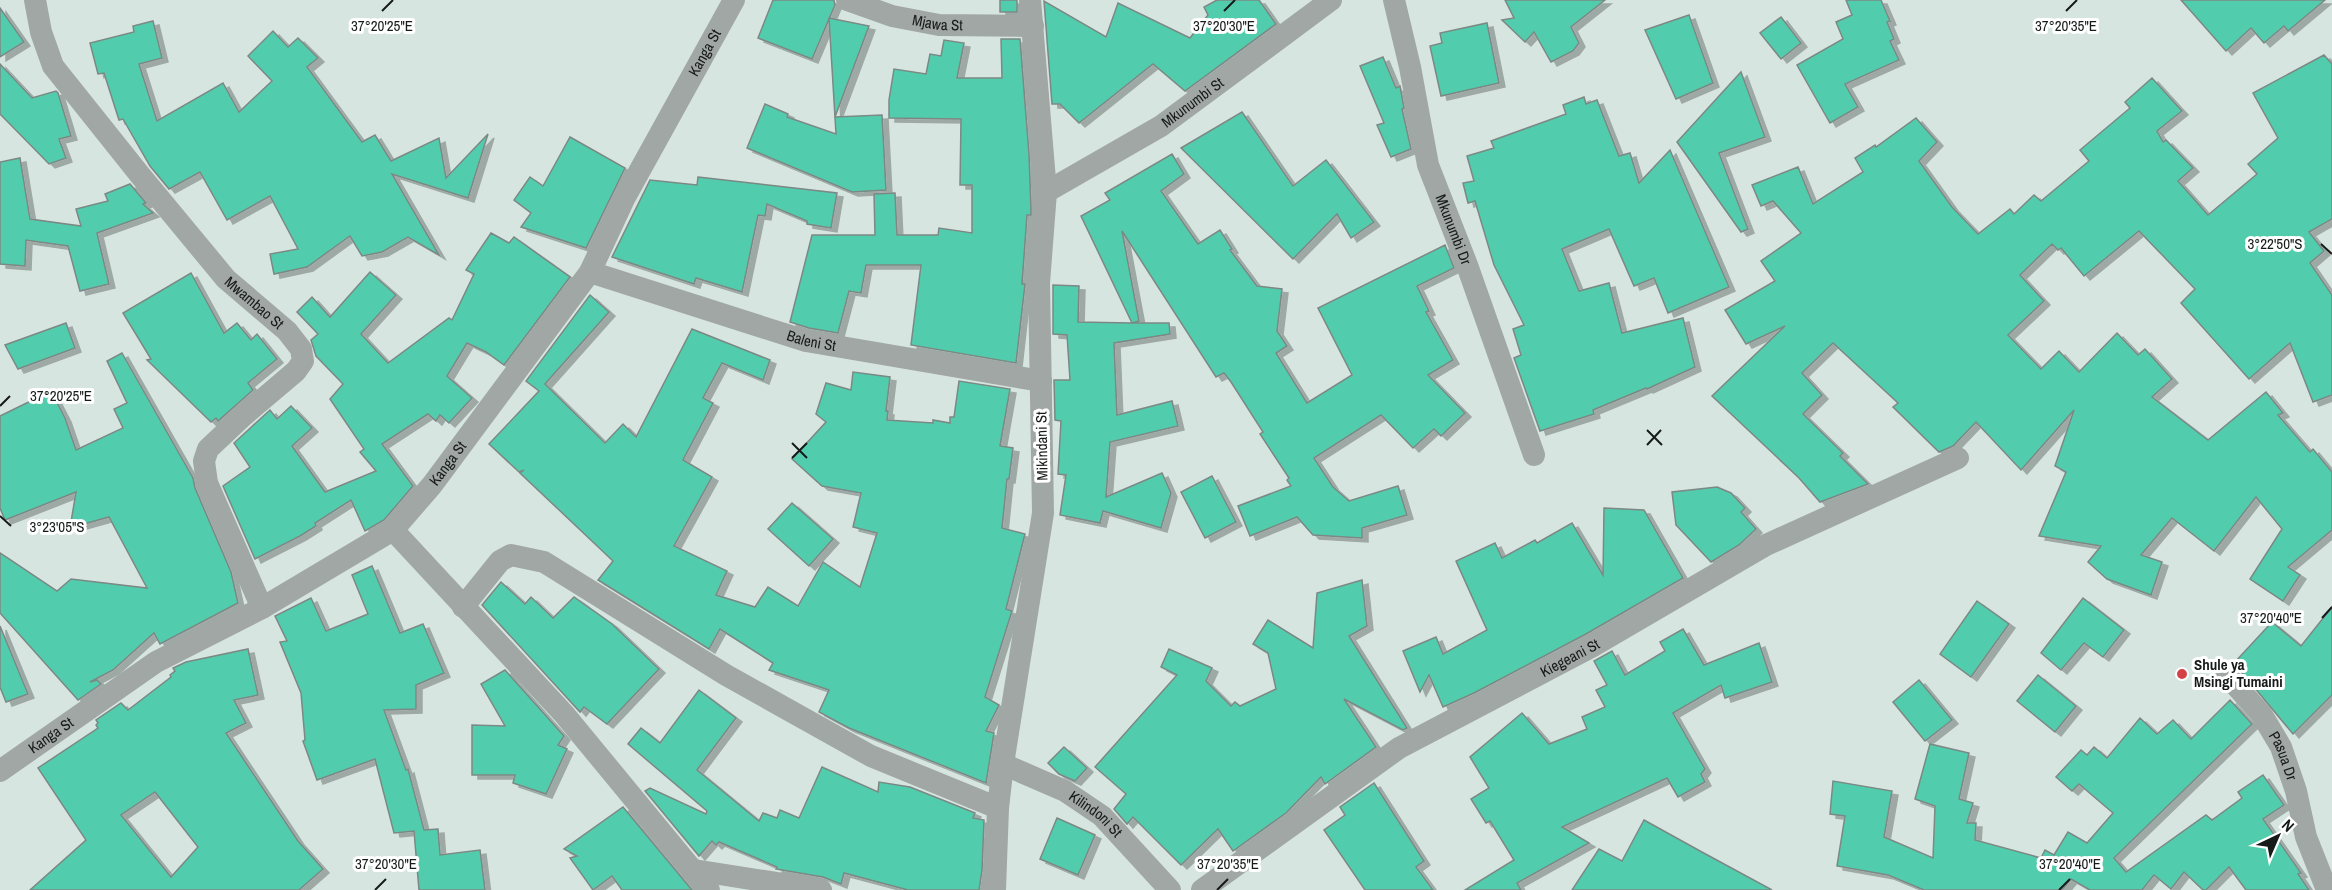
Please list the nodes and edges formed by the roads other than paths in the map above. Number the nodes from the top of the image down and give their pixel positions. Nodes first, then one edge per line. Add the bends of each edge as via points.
1 (35, 0) edge
2 (734, 0) edge
3 (847, 0) edge
4 (1030, 0) edge
5 (1331, 0) edge
6 (1394, 0) edge
7 (1033, 26) junction
8 (1046, 192) junction
9 (590, 272) junction
10 (1041, 381) junction
11 (1534, 455) dead end
12 (1958, 458) dead end
13 (393, 530) junction
14 (463, 607) junction
15 (262, 608) junction
16 (2223, 671) dead end
17 (1003, 764) junction
18 (0, 771) edge
19 (998, 808) junction
20 (694, 870) junction
21 (709, 890) edge
22 (821, 890) edge
23 (995, 890) edge
24 (1170, 890) edge
25 (1202, 890) edge
26 (2327, 890) edge

1 - 15 street, Mwambao St via 53,66 226,279 287,331 301,349 303,361 296,371 208,449 204,461 207,483
2 - 9 street, Kanga St via 624,199
3 - 7 street, Mjawa St via 892,16 939,25
4 - 7 street, Mikindani St
5 - 8 street, Mkunumbi St via 1161,126
6 - 11 street, Mkunumbi Dr via 1428,165
7 - 8 street, Mikindani St
8 - 10 street, Mikindani St via 1039,283
9 - 10 street, Baleni St via 806,341
9 - 13 street, Kanga St via 432,485
10 - 17 street, Mikindani St via 1043,513
12 - 25 street, Kiegeani St via 1766,545 1593,646 1399,748
13 - 14 street
13 - 15 street, Kanga St
14 - 19 street via 500,561 511,555 544,562 726,675 871,756
14 - 20 street via 564,714
15 - 18 street, Kanga St via 156,662
16 - 26 street, Pasua Dr via 2262,715 2281,747 2306,837
17 - 19 street, Mikindani St
17 - 24 street, Kilindoni St via 1065,791 1102,816
19 - 23 street, Mikindani St
20 - 21 street
20 - 22 street

